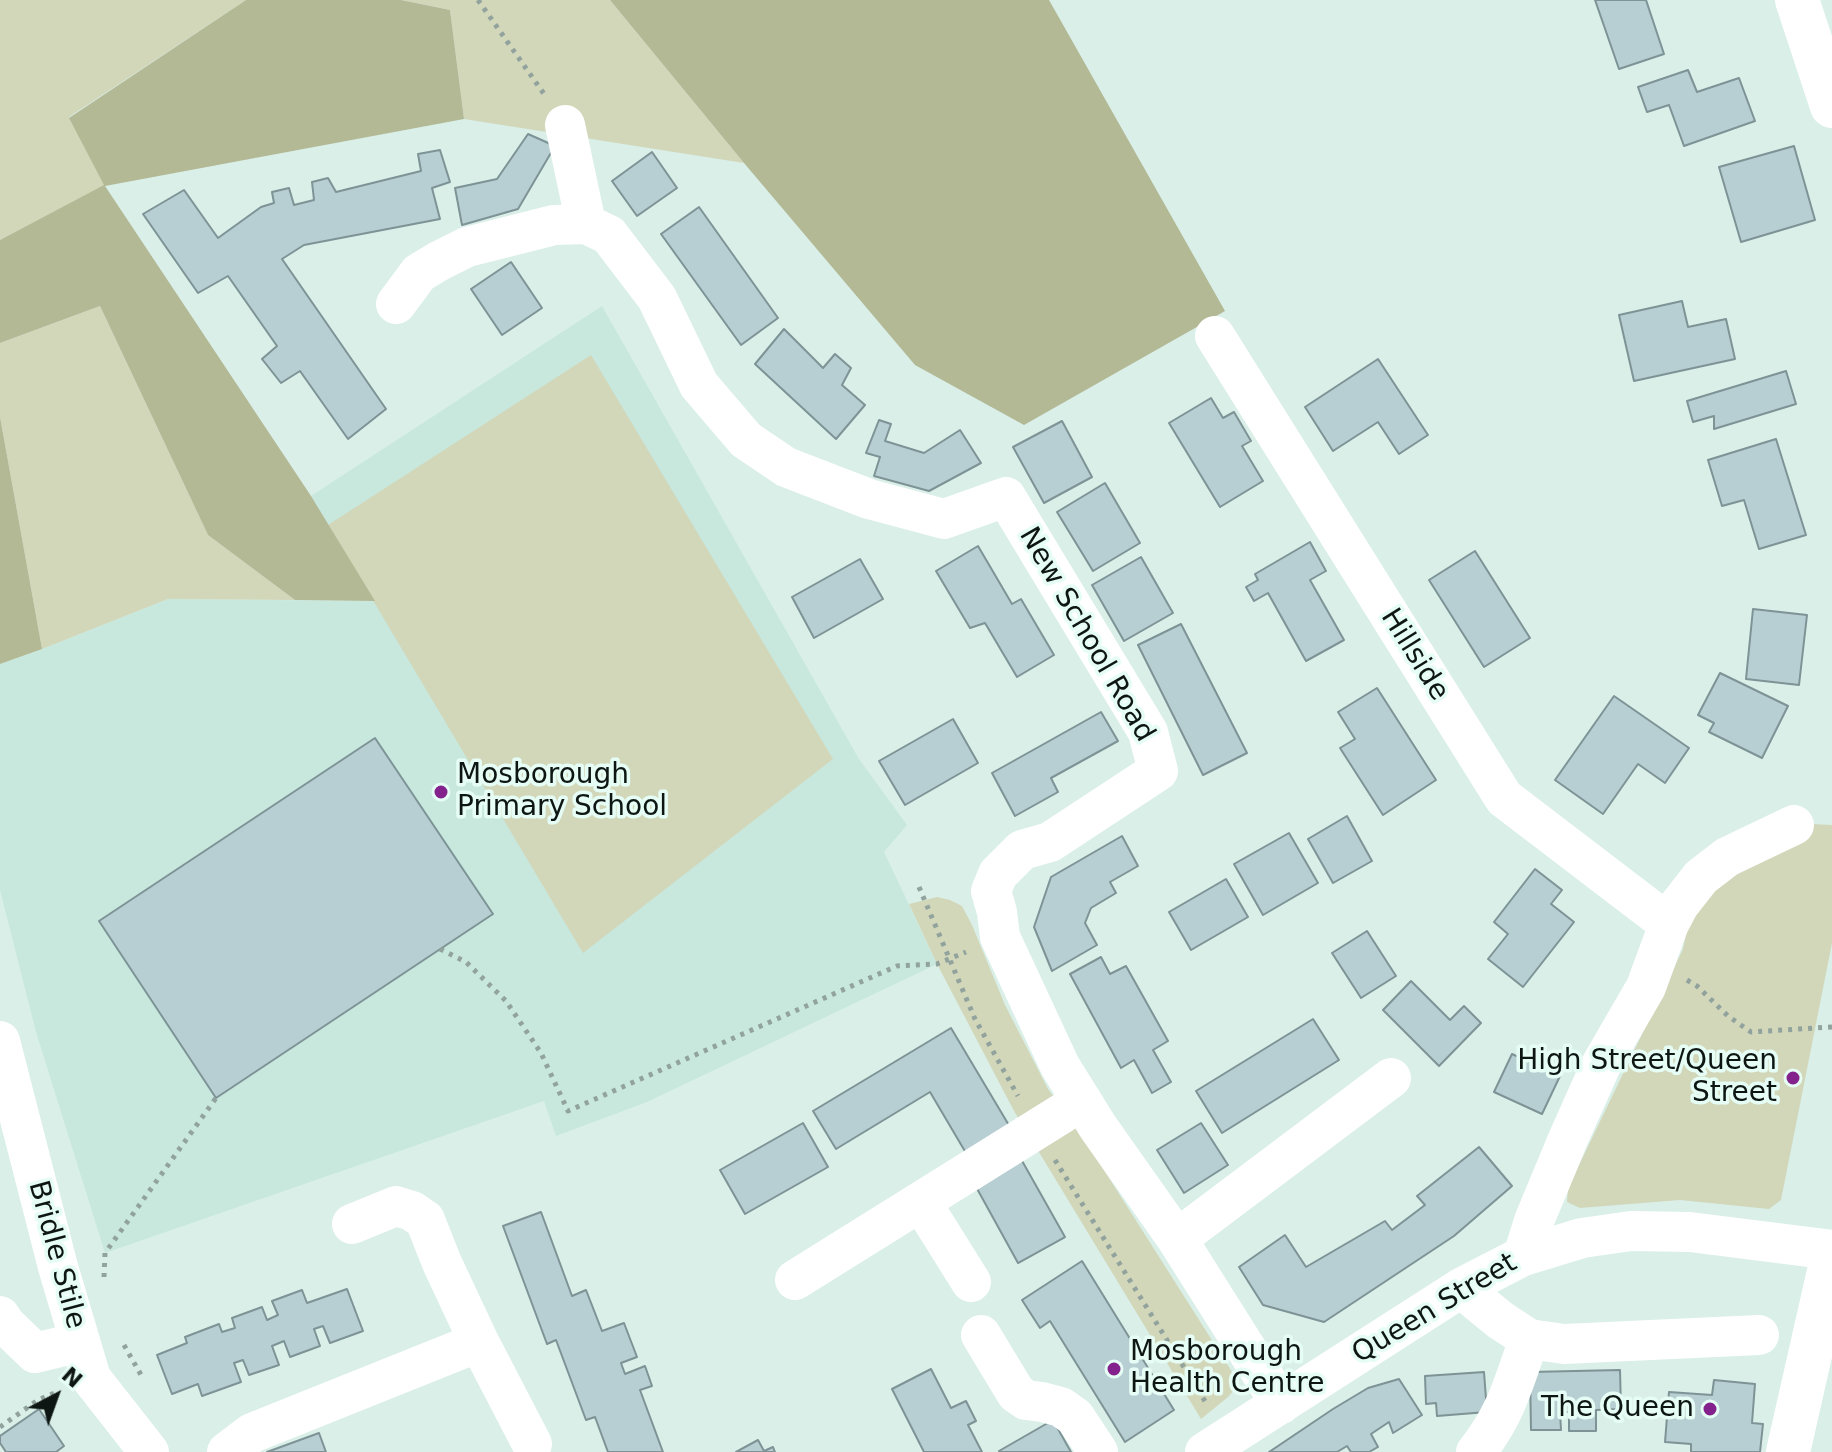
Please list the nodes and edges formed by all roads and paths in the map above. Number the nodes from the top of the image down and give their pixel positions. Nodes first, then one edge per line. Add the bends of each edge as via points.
1 (478, 0) edge
2 (1797, 0) edge
3 (1832, 106) edge
4 (565, 125) joint
5 (586, 224) junction
6 (396, 304) dead end
7 (1215, 336) dead end
8 (1794, 825) dead end
9 (919, 887) dead end
10 (1669, 924) junction
11 (440, 949) dead end
12 (1655, 962) junction
13 (937, 964) dead end
14 (1832, 1027) edge
15 (0, 1041) edge
16 (1391, 1078) dead end
17 (216, 1098) dead end
18 (1082, 1101) junction
19 (1037, 1129) junction
20 (921, 1202) junction
21 (352, 1224) dead end
22 (1177, 1239) junction
23 (1832, 1250) edge
24 (1523, 1256) junction
25 (1832, 1258) edge
26 (795, 1280) dead end
27 (104, 1281) dead end
28 (971, 1282) dead end
29 (1461, 1288) junction
30 (0, 1316) edge
31 (981, 1335) dead end
32 (1759, 1335) dead end
33 (1529, 1339) junction
34 (479, 1342) junction
35 (96, 1351) junction
36 (146, 1383) dead end
37 (1281, 1404) junction
38 (0, 1427) edge
39 (532, 1444) dead end
40 (1216, 1445) edge
41 (149, 1452) edge
42 (227, 1452) edge
43 (1098, 1452) edge
44 (1476, 1452) edge
45 (1788, 1452) edge

1 - 4 path
2 - 3 main road
4 - 5 street
5 - 6 street via 554,225 467,247 419,273
5 - 18 street, New School Road via 609,235 657,298 699,385 746,440 786,467 869,499 944,519 1006,497 1148,732 1158,771 1050,842 1022,850 998,874 991,891 1000,937 1060,1066
7 - 10 street, Hillside via 1504,798
8 - 10 street via 1727,857 1701,877
9 - 19 path via 975,1019
10 - 12 street
11 - 13 path via 466,962 506,1001 541,1053 568,1111 897,966
12 - 14 path via 1697,986 1751,1032
12 - 24 street via 1602,1063
15 - 35 street, Bridle Stile via 58,1267
16 - 22 street
17 - 27 path via 105,1253
18 - 19 street
18 - 22 street, New School Road
19 - 20 street
19 - 40 path
20 - 26 street
20 - 28 street
21 - 34 street via 396,1206 425,1220
22 - 37 street, New School Road
23 - 24 street, Queen Street via 1690,1232 1631,1231 1582,1238
24 - 29 street, Queen Street
25 - 45 main road
29 - 33 street
29 - 37 street, Queen Street
30 - 35 street via 35,1353
31 - 43 street via 1016,1393 1075,1417
32 - 33 street via 1564,1344
33 - 44 street via 1506,1406
34 - 39 street
34 - 42 street via 252,1433
35 - 36 path
35 - 38 path
35 - 41 street, Bridle Stile
37 - 40 street, Queen Street

